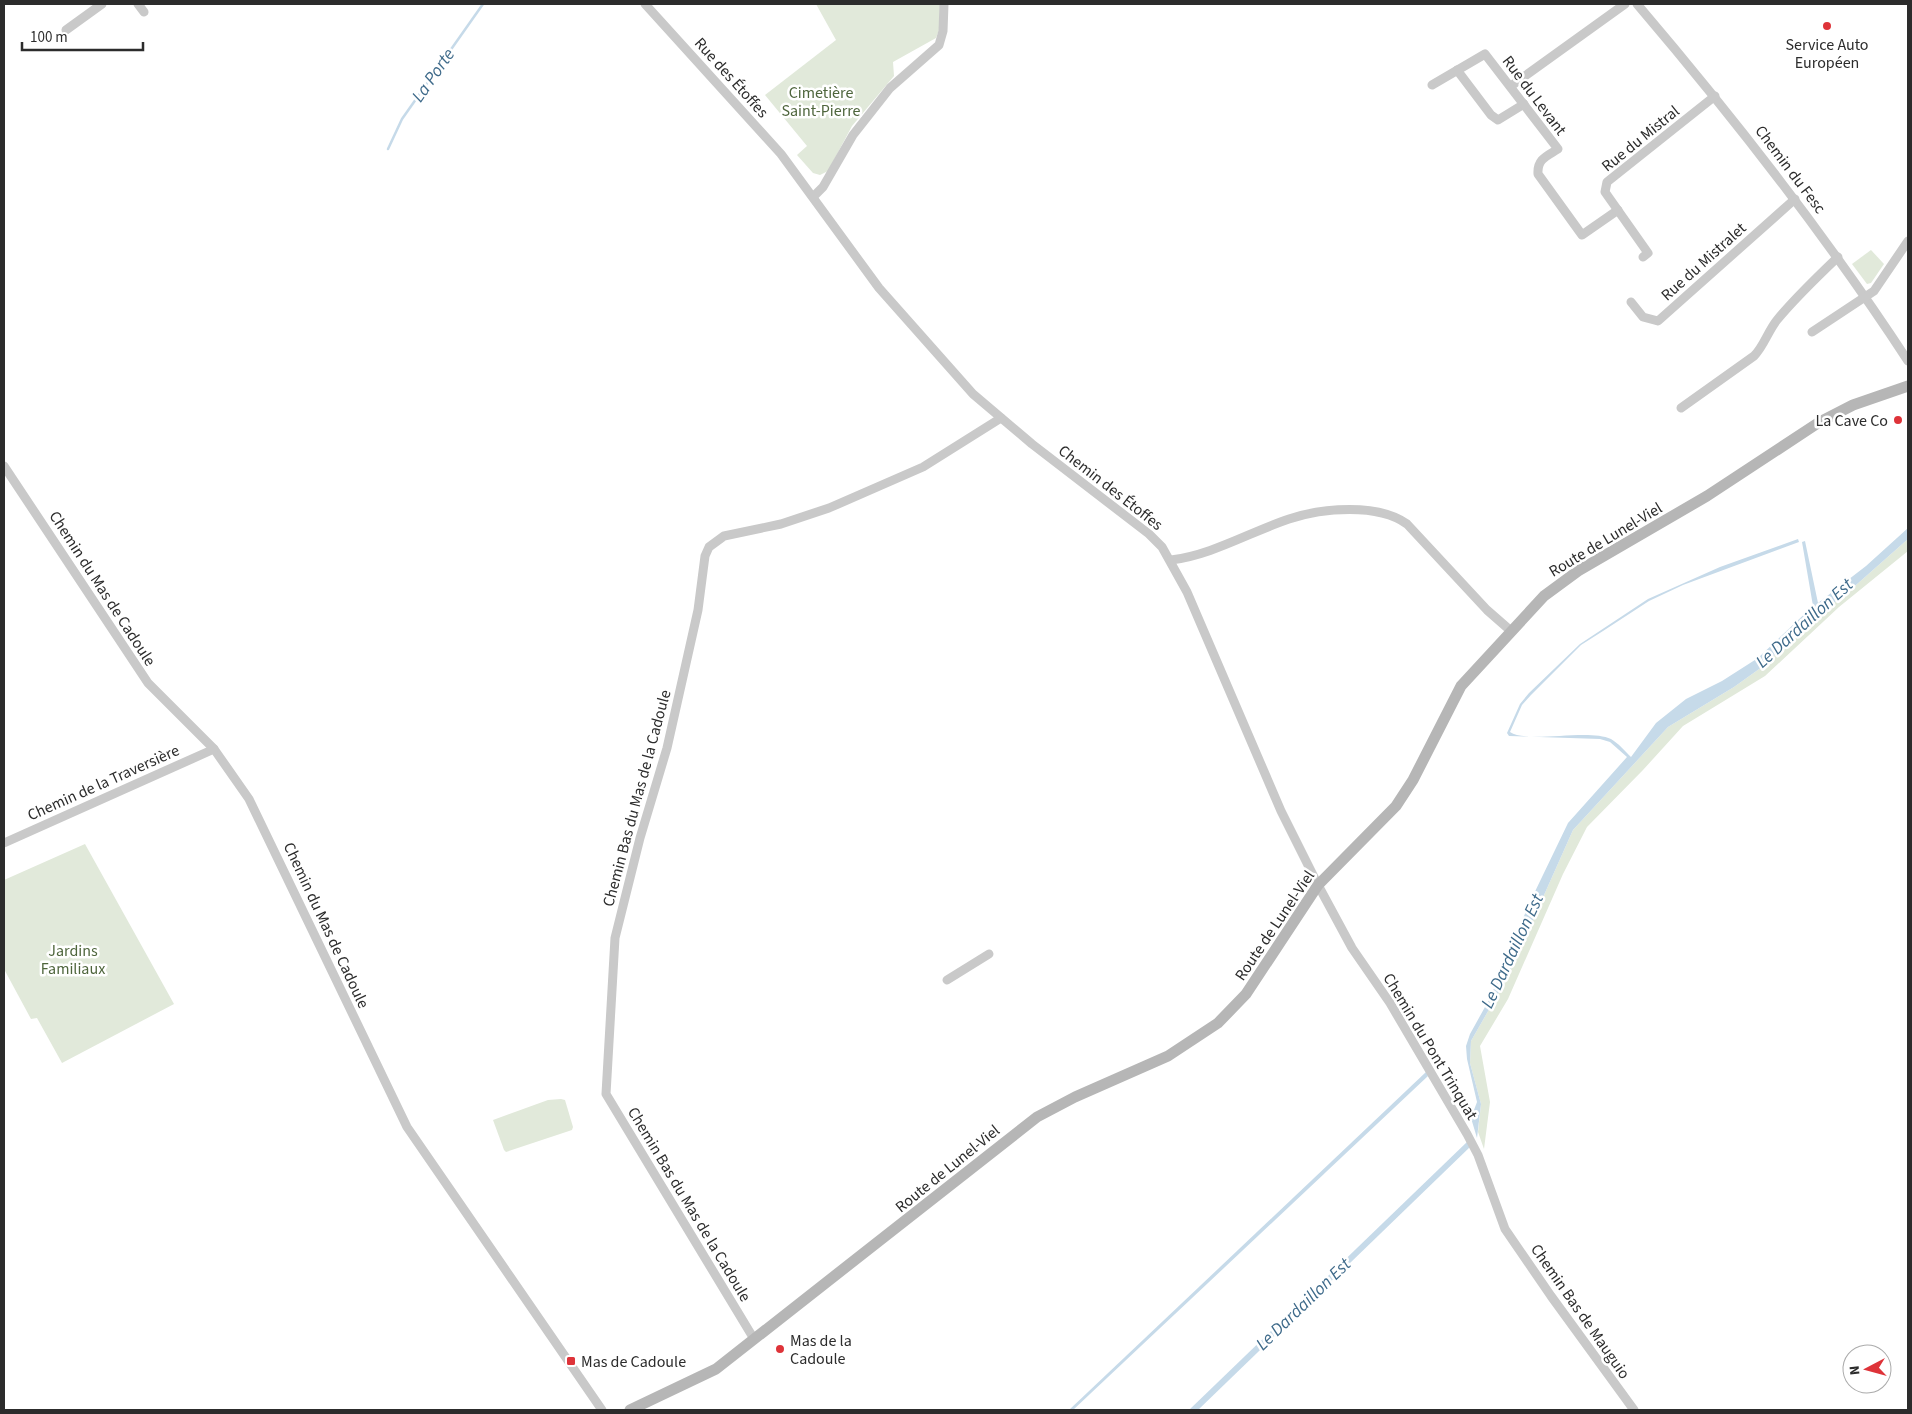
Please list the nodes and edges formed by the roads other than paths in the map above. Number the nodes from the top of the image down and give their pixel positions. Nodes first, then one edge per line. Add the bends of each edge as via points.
1 (102, 4) edge
2 (138, 4) edge
3 (645, 4) edge
4 (944, 4) edge
5 (1625, 4) edge
6 (1637, 4) edge
7 (144, 12) dead end
8 (66, 30) dead end
9 (1457, 70) junction
10 (1432, 85) dead end
11 (1511, 86) junction
12 (1715, 96) junction
13 (1524, 104) junction
14 (814, 196) junction
15 (1795, 199) junction
16 (1618, 210) junction
17 (1908, 241) edge
18 (1643, 257) dead end
19 (1838, 257) junction
20 (1866, 297) junction
21 (1631, 302) dead end
22 (1812, 332) dead end
23 (1908, 361) edge
24 (1908, 386) edge
25 (1682, 408) dead end
26 (1001, 418) junction
27 (4, 466) edge
28 (1170, 560) junction
29 (1510, 630) junction
30 (214, 749) junction
31 (4, 843) edge
32 (1318, 885) junction
33 (989, 954) dead end
34 (947, 980) dead end
35 (1505, 1229) joint
36 (754, 1339) junction
37 (602, 1410) edge
38 (630, 1410) edge
39 (1634, 1410) edge

1 - 8 street
2 - 7 street
3 - 14 street, Rue des Étoffes via 781,154
4 - 14 street via 939,45 890,88 852,135 823,188
5 - 11 street
6 - 12 street, Chemin du Fesc
9 - 10 street
9 - 11 street, Rue du Levant via 1485,54
9 - 13 street via 1498,120
11 - 13 street, Rue du Levant
12 - 15 street, Chemin du Fesc
12 - 16 street, Rue du Mistral via 1607,182 1605,192
13 - 16 street, Rue du Levant via 1558,149 1537,165 1538,174 1582,235
14 - 26 street, Chemin des Étoffes via 879,288 973,394
15 - 19 street, Chemin du Fesc
15 - 21 street, Rue du Mistralet via 1658,321 1643,318
16 - 18 street, Rue du Mistral via 1648,253
17 - 20 street via 1878,287
19 - 20 street, Chemin du Fesc
19 - 25 street via 1778,318 1754,356
20 - 22 street
20 - 23 street, Chemin du Fesc
24 - 29 street, Route de Lunel-Viel via 1853,405 1808,429 1708,496 1567,578
26 - 28 street, Chemin des Étoffes via 1149,534
26 - 36 street, Chemin Bas du Mas de la Cadoule via 923,467 829,508 766,528 724,536 709,547 705,556 698,610 667,748 640,838 613,948 606,1094
27 - 30 street, Chemin du Mas de Cadoule via 148,684
28 - 29 street via 1203,552 1295,517 1358,510 1392,514 1415,531 1482,605
28 - 32 street, Chemin des Étoffes via 1187,592 1281,810
29 - 32 street, Route de Lunel-Viel via 1460,686 1413,780 1396,806
30 - 31 street, Chemin de la Traversière
30 - 37 street, Chemin du Mas de Cadoule via 249,799 407,1127
32 - 35 street, Chemin du Pont Trinquat via 1352,948 1390,1003 1467,1134
32 - 36 street, Route de Lunel-Viel via 1256,982 1218,1023 1168,1056 1075,1097 1037,1118
33 - 34 street
35 - 39 street, Chemin Bas de Mauguio
36 - 38 street, Route de Lunel-Viel via 716,1369

